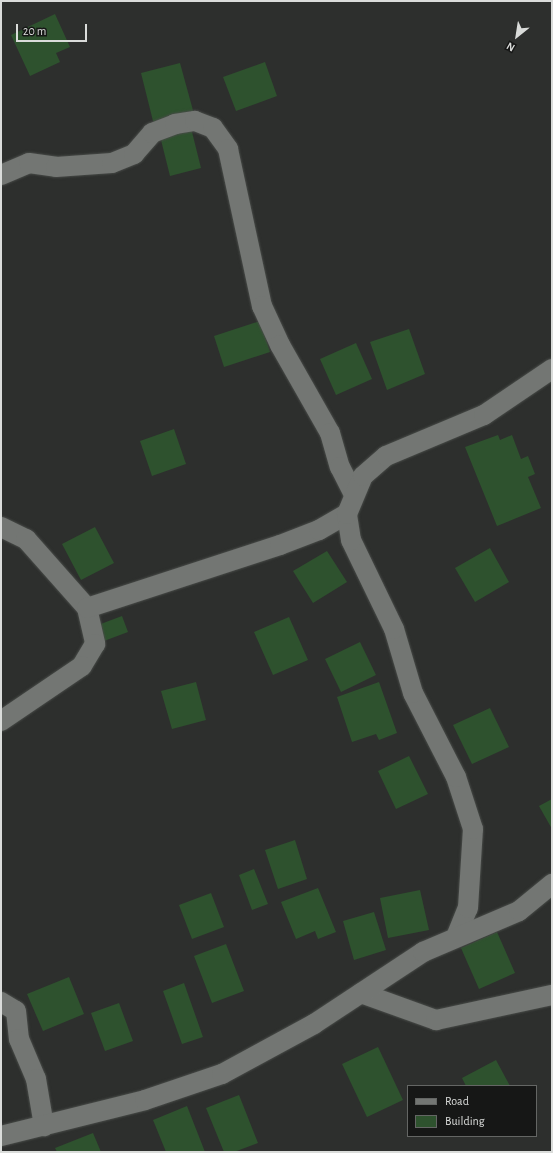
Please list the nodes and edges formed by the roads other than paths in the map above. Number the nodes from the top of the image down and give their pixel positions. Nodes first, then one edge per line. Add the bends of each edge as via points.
1 (1, 176) edge
2 (552, 369) edge
3 (353, 493) junction
4 (347, 514) junction
5 (1, 527) edge
6 (87, 608) junction
7 (1, 722) edge
8 (552, 884) edge
9 (456, 937) junction
10 (360, 993) junction
11 (552, 995) edge
12 (1, 1002) edge
13 (44, 1126) junction
14 (1, 1136) edge

1 - 3 street via 29,163 56,167 112,163 134,154 152,133 175,124 195,121 213,128 228,149 262,306 280,345 330,433 340,467
2 - 3 street via 484,415 386,456 362,476
3 - 4 street
4 - 6 street via 319,530 280,545
4 - 9 street via 351,540 394,629 414,693 456,777 473,829 468,908
5 - 6 street via 26,538
6 - 7 street via 94,644 82,666
8 - 9 street via 519,911 477,932
9 - 10 street via 423,952
10 - 11 street via 406,1007 436,1020
10 - 13 street via 314,1024 222,1074 145,1100
12 - 13 street via 16,1011 19,1039 36,1078
13 - 14 street

